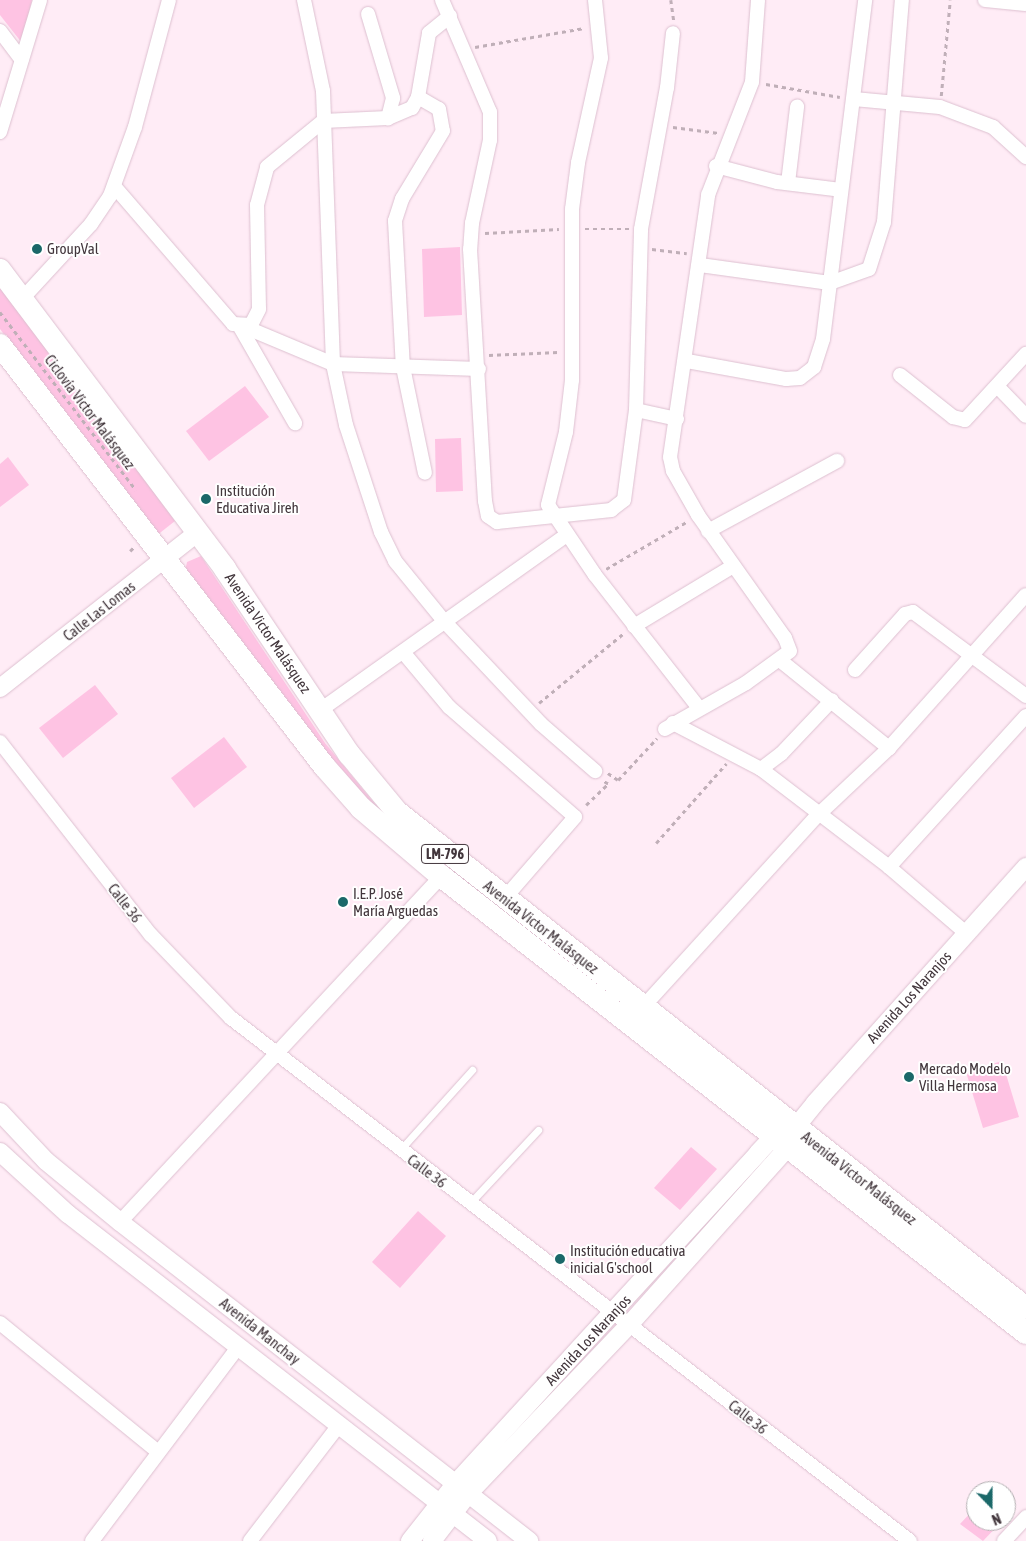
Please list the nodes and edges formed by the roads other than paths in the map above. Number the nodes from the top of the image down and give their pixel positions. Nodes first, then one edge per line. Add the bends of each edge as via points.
1 (40, 0) edge
2 (169, 0) edge
3 (304, 0) edge
4 (442, 0) edge
5 (595, 0) edge
6 (758, 0) edge
7 (865, 0) edge
8 (902, 0) edge
9 (985, 0) edge
10 (1026, 4) edge
11 (368, 14) dead end
12 (450, 16) junction
13 (0, 31) edge
14 (673, 33) road end
15 (22, 60) junction
16 (418, 97) junction
17 (854, 99) junction
18 (893, 104) junction
19 (796, 107) dead end
20 (388, 118) junction
21 (323, 121) junction
22 (0, 132) edge
23 (1026, 157) edge
24 (716, 166) junction
25 (788, 183) junction
26 (114, 186) junction
27 (841, 190) junction
28 (696, 259) junction
29 (0, 270) edge
30 (830, 283) junction
31 (22, 299) junction
32 (242, 327) junction
33 (0, 345) edge
34 (1026, 354) edge
35 (687, 361) junction
36 (478, 362) junction
37 (333, 364) junction
38 (402, 367) junction
39 (900, 375) dead end
40 (998, 387) junction
41 (636, 410) junction
42 (1026, 416) edge
43 (677, 419) junction
44 (295, 423) dead end
45 (837, 461) dead end
46 (425, 473) dead end
47 (551, 514) junction
48 (708, 531) junction
49 (197, 533) junction
50 (565, 536) junction
51 (164, 560) junction
52 (734, 566) junction
53 (1026, 595) edge
54 (444, 621) junction
55 (630, 629) junction
56 (403, 652) junction
57 (971, 654) junction
58 (781, 661) junction
59 (855, 670) dead end
60 (0, 688) edge
61 (1026, 696) edge
62 (832, 700) junction
63 (699, 708) junction
64 (319, 711) junction
65 (1026, 716) edge
66 (0, 742) edge
67 (889, 748) junction
68 (762, 769) junction
69 (595, 771) dead end
70 (818, 816) junction
71 (890, 867) junction
72 (1026, 867) edge
73 (441, 876) junction
74 (504, 898) junction
75 (966, 933) junction
76 (643, 1007) junction
77 (275, 1055) junction
78 (472, 1070) dead end
79 (0, 1112) edge
80 (538, 1130) dead end
81 (785, 1138) junction
82 (399, 1150) junction
83 (0, 1152) edge
84 (470, 1203) junction
85 (120, 1222) junction
86 (1026, 1308) edge
87 (613, 1313) junction
88 (0, 1323) edge
89 (629, 1325) junction
90 (1026, 1333) edge
91 (239, 1346) junction
92 (339, 1425) junction
93 (158, 1452) junction
94 (462, 1489) junction
95 (446, 1509) junction
96 (1026, 1517) edge
97 (92, 1541) edge
98 (250, 1541) edge
99 (410, 1541) edge
100 (432, 1541) edge
101 (488, 1541) edge
102 (529, 1541) edge
103 (910, 1541) edge
104 (1004, 1541) edge

1 - 15 street
2 - 26 street
3 - 21 street via 321,77
4 - 12 street
5 - 47 street via 601,34 599,67 578,163 572,209 573,351 569,413 548,497
6 - 24 street via 752,82
7 - 17 street
8 - 18 street
9 - 10 street
11 - 20 street via 393,98
12 - 16 street via 429,34
12 - 36 street via 486,100 490,123 470,236
13 - 15 street
14 - 41 street via 641,230
15 - 22 street
16 - 20 street via 412,108
16 - 38 street via 439,109 443,124 439,139 396,212
17 - 18 street
17 - 27 street
18 - 23 street via 940,107 993,127
18 - 30 street via 884,222 873,264 864,272
19 - 25 street
20 - 21 street
21 - 32 street via 272,160 264,172 257,205 259,309 255,321
21 - 37 street
24 - 25 street
24 - 28 street
25 - 27 street
26 - 31 street via 91,224
26 - 32 street
27 - 30 street
28 - 30 street
28 - 35 street
29 - 31 main road, Avenida Victor Malásquez / LM-796
30 - 35 street via 823,339 814,367 805,375 786,379
31 - 49 main road, Avenida Victor Malásquez / LM-796
32 - 37 street
32 - 44 street
33 - 51 main road, Avenida Victor Malásquez / LM-796
34 - 40 street
35 - 43 street
36 - 38 street
36 - 47 street via 488,516 497,522 509,522
37 - 38 street
37 - 54 street via 346,424 387,547 408,579
38 - 46 street
39 - 40 street via 953,417 965,420
40 - 42 street
41 - 43 street
41 - 47 street via 620,505 605,511
43 - 48 street via 671,464
45 - 48 street
47 - 50 street
48 - 52 street
49 - 51 street, Calle Las Lomas
49 - 64 main road, Avenida Victor Malásquez / LM-796
50 - 54 street
50 - 55 street
51 - 60 street, Calle Las Lomas
51 - 73 main road, Avenida Victor Malásquez / LM-796 via 339,785 376,823
52 - 55 street
52 - 58 street via 790,646 788,655
53 - 57 street
54 - 56 street
54 - 69 street via 541,724
55 - 63 street
56 - 64 street
56 - 74 street via 449,707 575,817
57 - 59 street via 913,612 905,614
57 - 61 street
57 - 67 street
58 - 62 street
58 - 63 street
62 - 67 street
62 - 68 street via 781,754
63 - 68 street via 669,726
64 - 74 main road, Avenida Victor Malásquez / LM-796 via 363,774 397,812
65 - 71 street
66 - 77 street, Calle 36 via 161,946 211,999
67 - 70 street
68 - 70 street
70 - 71 street
70 - 76 street
71 - 75 street
72 - 75 street, Avenida Los Naranjos
73 - 77 street
73 - 81 main road, Avenida Victor Malásquez / LM-796
74 - 76 main road, Avenida Victor Malásquez / LM-796
75 - 81 street, Avenida Los Naranjos
76 - 81 main road, Avenida Victor Malásquez / LM-796
77 - 82 street, Calle 36
77 - 85 street
78 - 82 lane
79 - 85 street, Avenida Manchay via 46,1161
80 - 84 lane
81 - 86 main road, Avenida Victor Malásquez / LM-796
81 - 87 street, Avenida Los Naranjos
81 - 89 street, Avenida Los Naranjos
81 - 90 main road, Avenida Victor Malásquez / LM-796
82 - 84 street, Calle 36
83 - 91 street, Avenida Manchay via 51,1201
84 - 87 street, Calle 36
85 - 94 street, Avenida Manchay
87 - 89 street, Calle 36
87 - 94 street, Avenida Los Naranjos
88 - 93 street
89 - 94 street, Avenida Los Naranjos
89 - 103 street, Calle 36
91 - 92 street, Avenida Manchay
91 - 93 street
92 - 95 street, Avenida Manchay
92 - 98 street
93 - 97 street
94 - 95 street, Avenida Los Naranjos
94 - 102 street, Avenida Manchay
95 - 99 street, Avenida Los Naranjos
95 - 100 street, Avenida Los Naranjos
95 - 101 street, Avenida Manchay
96 - 104 street

